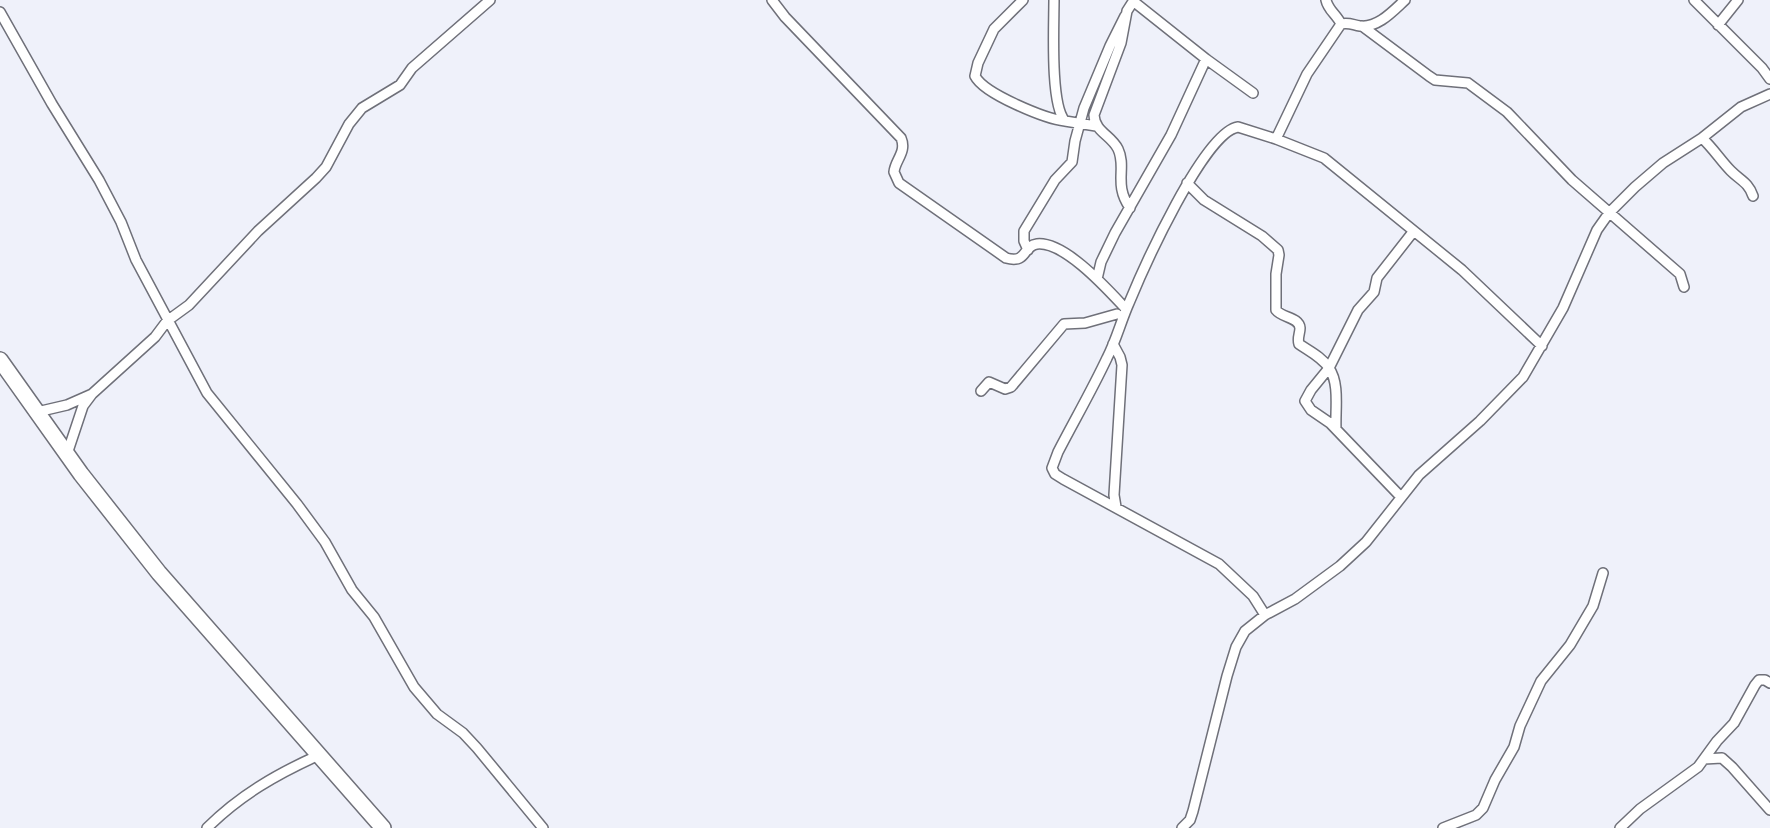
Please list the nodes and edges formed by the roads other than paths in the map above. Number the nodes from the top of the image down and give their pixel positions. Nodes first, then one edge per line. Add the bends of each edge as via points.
1 (490, 0) edge
2 (772, 0) edge
3 (1023, 0) edge
4 (1054, 0) edge
5 (1326, 0) edge
6 (1405, 0) edge
7 (1694, 0) edge
8 (1729, 0) edge
9 (1738, 0) edge
10 (1133, 1) edge
11 (0, 12) edge
12 (1125, 16) junction
13 (1721, 21) junction
14 (1341, 24) junction
15 (1362, 26) junction
16 (1206, 59) junction
17 (1770, 79) edge
18 (1253, 93) dead end
19 (1770, 94) edge
20 (1065, 122) junction
21 (1081, 124) junction
22 (1096, 126) junction
23 (1702, 138) junction
24 (1276, 139) junction
25 (1187, 183) junction
26 (1753, 196) dead end
27 (1130, 208) junction
28 (1610, 213) junction
29 (1413, 232) junction
30 (1028, 250) junction
31 (1097, 279) junction
32 (1684, 287) dead end
33 (1122, 312) junction
34 (167, 321) junction
35 (1113, 344) junction
36 (1542, 346) junction
37 (0, 360) edge
38 (1329, 368) junction
39 (981, 391) dead end
40 (92, 394) junction
41 (37, 412) junction
42 (1336, 429) junction
43 (67, 454) junction
44 (1401, 497) junction
45 (1116, 507) junction
46 (1602, 573) dead end
47 (1264, 615) junction
48 (1770, 683) edge
49 (319, 755) junction
50 (1704, 759) junction
51 (1770, 810) edge
52 (1191, 824) edge
53 (207, 828) edge
54 (383, 828) edge
55 (543, 828) edge
56 (1182, 828) edge
57 (1443, 828) edge
58 (1620, 828) edge

1 - 34 street via 412,68 400,84 354,115 316,178 263,226 189,305
2 - 30 street via 901,138 903,151 894,168 899,183 1006,258 1018,260
3 - 20 street via 994,29 975,76 983,87 1045,117
4 - 20 street via 1057,93
5 - 14 street
6 - 15 street via 1375,24
7 - 13 street
8 - 13 street
9 - 13 street
10 - 12 street
10 - 16 street
11 - 34 street via 99,180
12 - 21 street via 1091,90
12 - 22 street via 1121,43 1094,115
13 - 17 street
14 - 15 street
14 - 24 street via 1307,74
15 - 28 street via 1435,80 1468,83 1500,107
16 - 18 street
16 - 27 street via 1171,135
19 - 23 street via 1741,107
20 - 21 street
21 - 22 street
21 - 30 street via 1072,162 1055,180 1024,231
22 - 27 street via 1117,147 1120,187
23 - 26 street via 1746,182
23 - 28 street via 1650,173
24 - 25 street via 1233,128 1224,134
24 - 29 street via 1324,158
25 - 33 street
25 - 38 street via 1204,201 1278,250 1276,310 1298,323 1299,344
27 - 31 street via 1101,262
28 - 32 street via 1680,274
28 - 36 street via 1590,243
29 - 36 street via 1462,270
29 - 38 street via 1377,278 1374,292 1358,310
30 - 31 street via 1038,244 1062,252
31 - 33 street
33 - 35 street
33 - 39 street via 1085,323 1064,324 1011,387 1005,389 989,382
34 - 40 street via 155,337
34 - 55 street via 207,393 325,542 414,687 437,714 477,748
35 - 45 street via 1122,365
35 - 45 street via 1052,468 1063,479
36 - 44 street via 1522,377
37 - 41 highway
38 - 42 street via 1335,386
38 - 42 street via 1305,401
40 - 41 street
40 - 43 street via 83,406
41 - 43 highway
42 - 44 street
43 - 49 highway via 185,605
44 - 47 street via 1366,542 1340,566
45 - 47 street via 1219,564 1252,596
46 - 57 street via 1593,606 1570,645 1541,681 1483,808 1476,815
47 - 52 street via 1245,631 1236,646
48 - 50 street via 1759,680 1734,723
49 - 53 street via 254,788
49 - 54 highway
50 - 51 street via 1722,758
50 - 58 street
52 - 56 street

